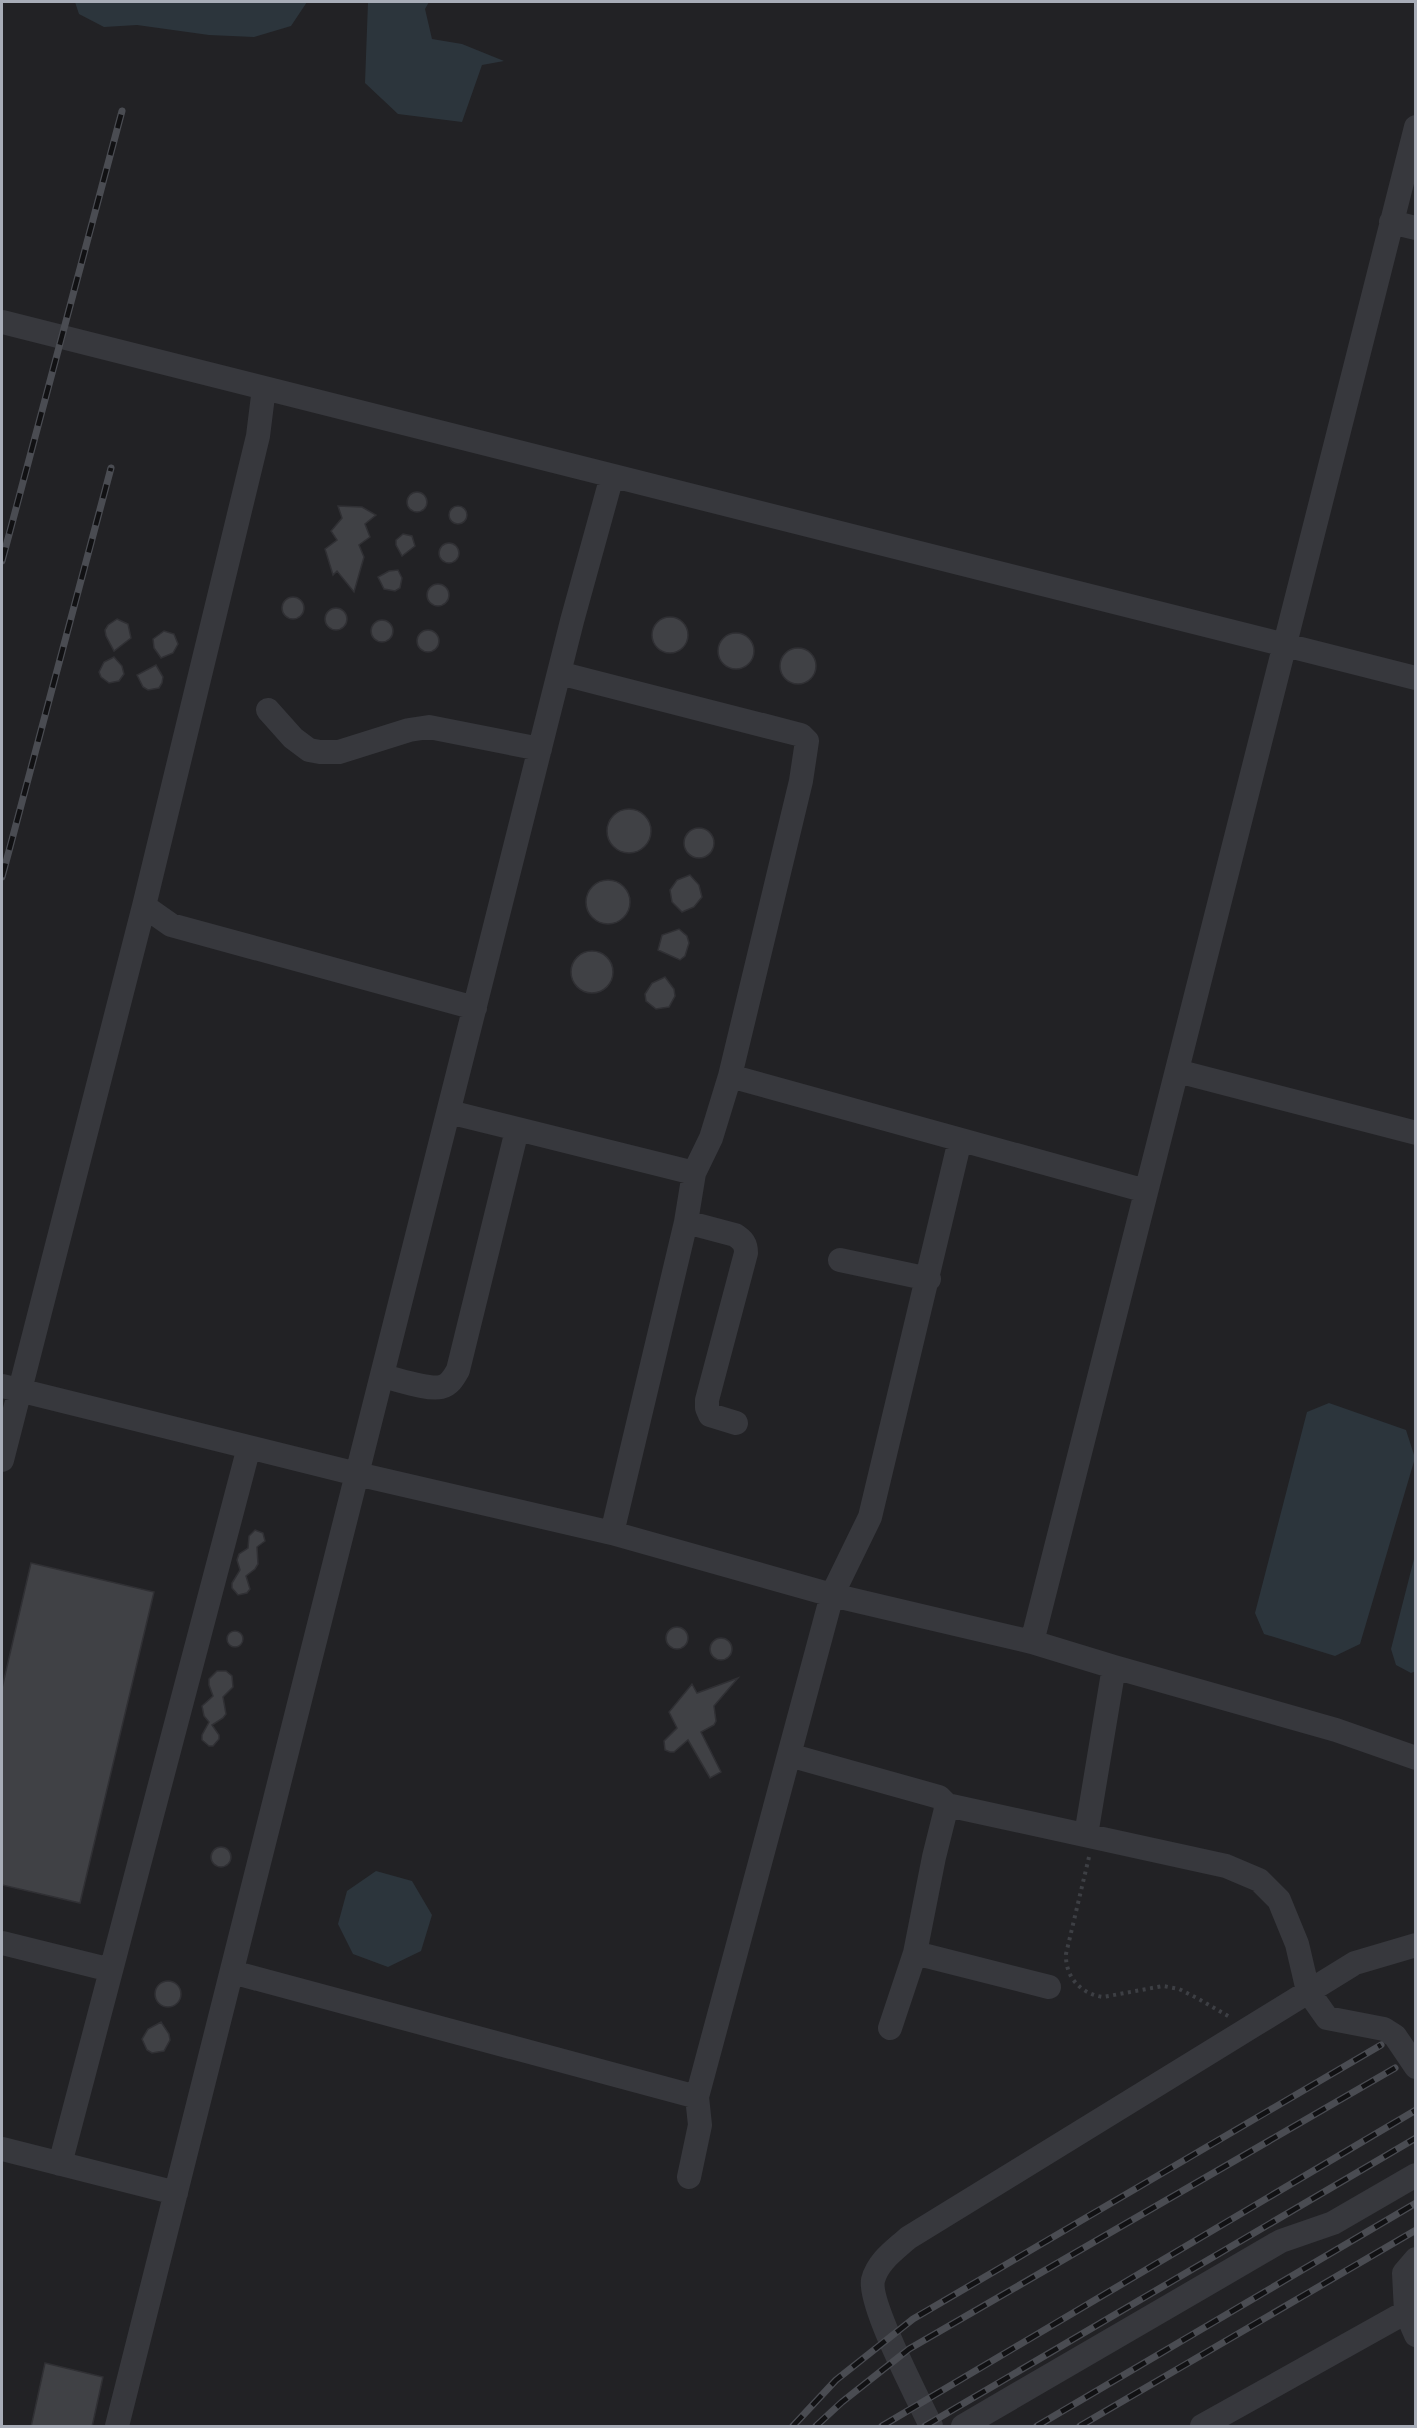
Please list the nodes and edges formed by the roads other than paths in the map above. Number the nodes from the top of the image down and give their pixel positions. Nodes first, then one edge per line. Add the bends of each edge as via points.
1 (1416, 127) edge
2 (1391, 222) junction
3 (1416, 228) edge
4 (2, 322) edge
5 (264, 388) junction
6 (612, 476) junction
7 (1284, 645) junction
8 (560, 673) junction
9 (1416, 678) edge
10 (268, 710) dead end
11 (540, 749) junction
12 (144, 906) junction
13 (475, 1008) junction
14 (1177, 1071) junction
15 (730, 1076) junction
16 (449, 1112) junction
17 (517, 1130) junction
18 (1416, 1133) edge
19 (960, 1140) junction
20 (694, 1173) junction
21 (1146, 1191) junction
22 (686, 1222) junction
23 (840, 1260) dead end
24 (929, 1279) junction
25 (382, 1376) junction
26 (10, 1388) edge
27 (736, 1423) dead end
28 (249, 1447) junction
29 (2, 1460) edge
30 (357, 1474) junction
31 (612, 1533) junction
32 (832, 1595) junction
33 (1032, 1642) junction
34 (1114, 1667) junction
35 (789, 1755) junction
36 (1416, 1758) edge
37 (947, 1805) junction
38 (1086, 1835) junction
39 (2, 1943) edge
40 (1416, 1945) edge
41 (915, 1953) junction
42 (111, 1970) junction
43 (232, 1972) junction
44 (1049, 1987) dead end
45 (1308, 1991) junction
46 (890, 2028) dead end
47 (1416, 2067) edge
48 (697, 2097) junction
49 (2, 2149) edge
50 (60, 2164) junction
51 (1416, 2175) edge
52 (688, 2177) dead end
53 (176, 2193) junction
54 (1416, 2259) edge
55 (1411, 2312) edge
56 (1416, 2335) edge
57 (117, 2427) edge
58 (931, 2427) edge
59 (963, 2427) edge
60 (1202, 2427) edge

1 - 2 lane
2 - 3 lane
2 - 7 lane
4 - 5 lane
5 - 6 lane
5 - 12 lane via 258,436
6 - 7 lane
6 - 8 lane
7 - 9 lane
7 - 14 lane
8 - 11 lane
8 - 15 lane via 801,735 807,741 801,781
10 - 11 lane via 293,738 309,750 321,753 339,752 429,727
11 - 13 lane
12 - 13 lane via 171,925
12 - 26 lane
13 - 16 lane
14 - 18 lane
14 - 21 lane
15 - 19 lane
15 - 20 lane via 711,1138
16 - 17 lane
16 - 25 lane
17 - 20 lane
17 - 25 lane via 453,1381 442,1387 430,1387
19 - 21 lane
19 - 24 lane
20 - 22 lane
21 - 33 lane
22 - 27 lane via 735,1235 746,1245 707,1400 710,1415
22 - 31 lane
23 - 24 lane
24 - 32 lane via 870,1517
25 - 30 lane
26 - 28 lane
26 - 29 lane
28 - 30 lane
28 - 42 lane
30 - 31 lane
30 - 43 lane
31 - 32 lane
32 - 33 lane
32 - 35 lane
33 - 34 lane
34 - 36 lane via 1336,1730
34 - 38 lane
35 - 37 lane via 939,1797
35 - 48 lane
37 - 38 lane
37 - 41 lane
38 - 45 lane via 1226,1866 1259,1880 1279,1900 1297,1944
39 - 42 lane
40 - 45 lane via 1355,1963
41 - 44 lane
41 - 46 lane
42 - 50 lane
43 - 48 lane
43 - 53 lane
45 - 47 lane via 1327,2018 1384,2029 1395,2036
45 - 58 lane via 908,2238 883,2260 873,2281 876,2306
48 - 52 lane via 700,2125
49 - 50 lane
50 - 53 lane
51 - 59 lane via 1333,2223 1281,2241
53 - 57 lane
54 - 55 lane via 1404,2273
55 - 56 lane
55 - 60 lane

